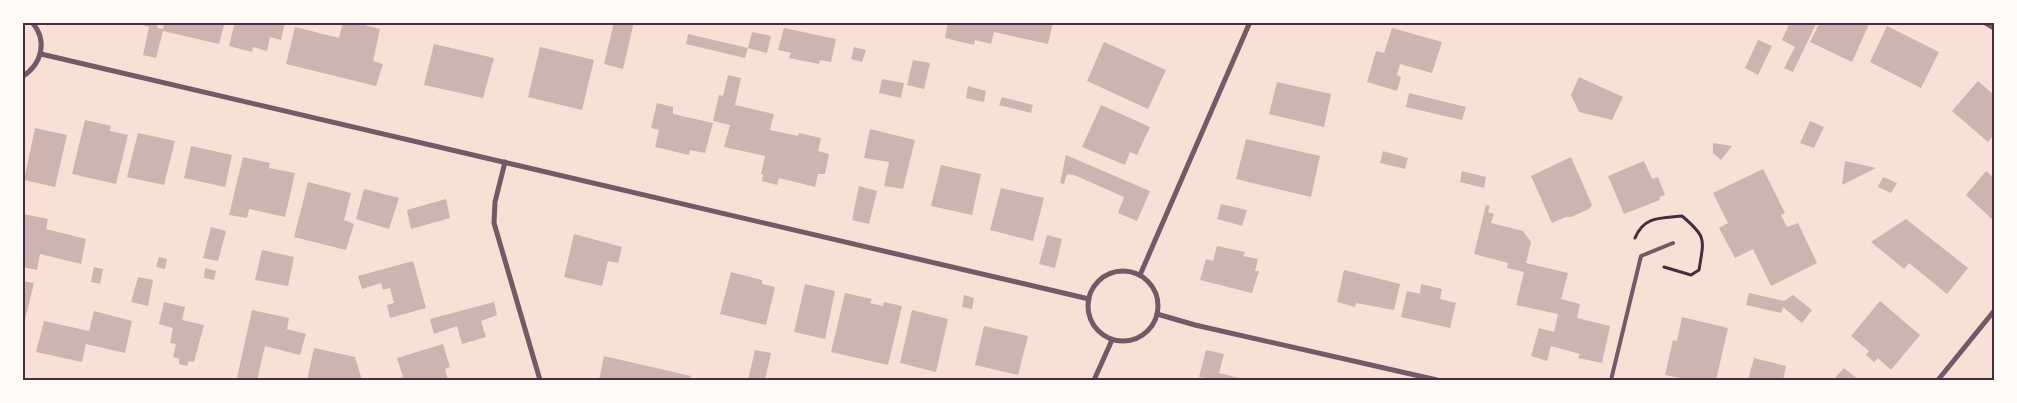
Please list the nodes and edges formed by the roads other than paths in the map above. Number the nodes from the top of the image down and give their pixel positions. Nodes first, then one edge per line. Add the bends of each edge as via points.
1 (32, 22) edge
2 (1250, 22) edge
3 (1984, 22) edge
4 (1994, 28) edge
5 (41, 54) junction
6 (22, 77) edge
7 (505, 162) junction
8 (1672, 243) dead end
9 (1140, 275) junction
10 (1089, 299) junction
11 (1994, 311) edge
12 (1158, 314) junction
13 (1112, 340) junction
14 (540, 380) edge
15 (1094, 380) edge
16 (1437, 380) edge
17 (1611, 380) edge
18 (1938, 380) edge

1 - 5 street via 42,43
2 - 9 street
3 - 4 street
5 - 6 street via 37,64
5 - 7 street
7 - 10 street
7 - 14 street via 495,202 494,223
8 - 17 lane via 1641,256
9 - 10 street via 1124,271 1109,274 1100,280
9 - 12 street via 1157,296
10 - 13 street via 1088,309 1096,328
11 - 18 street
12 - 13 street via 1145,334 1135,339
12 - 16 street
13 - 15 street

